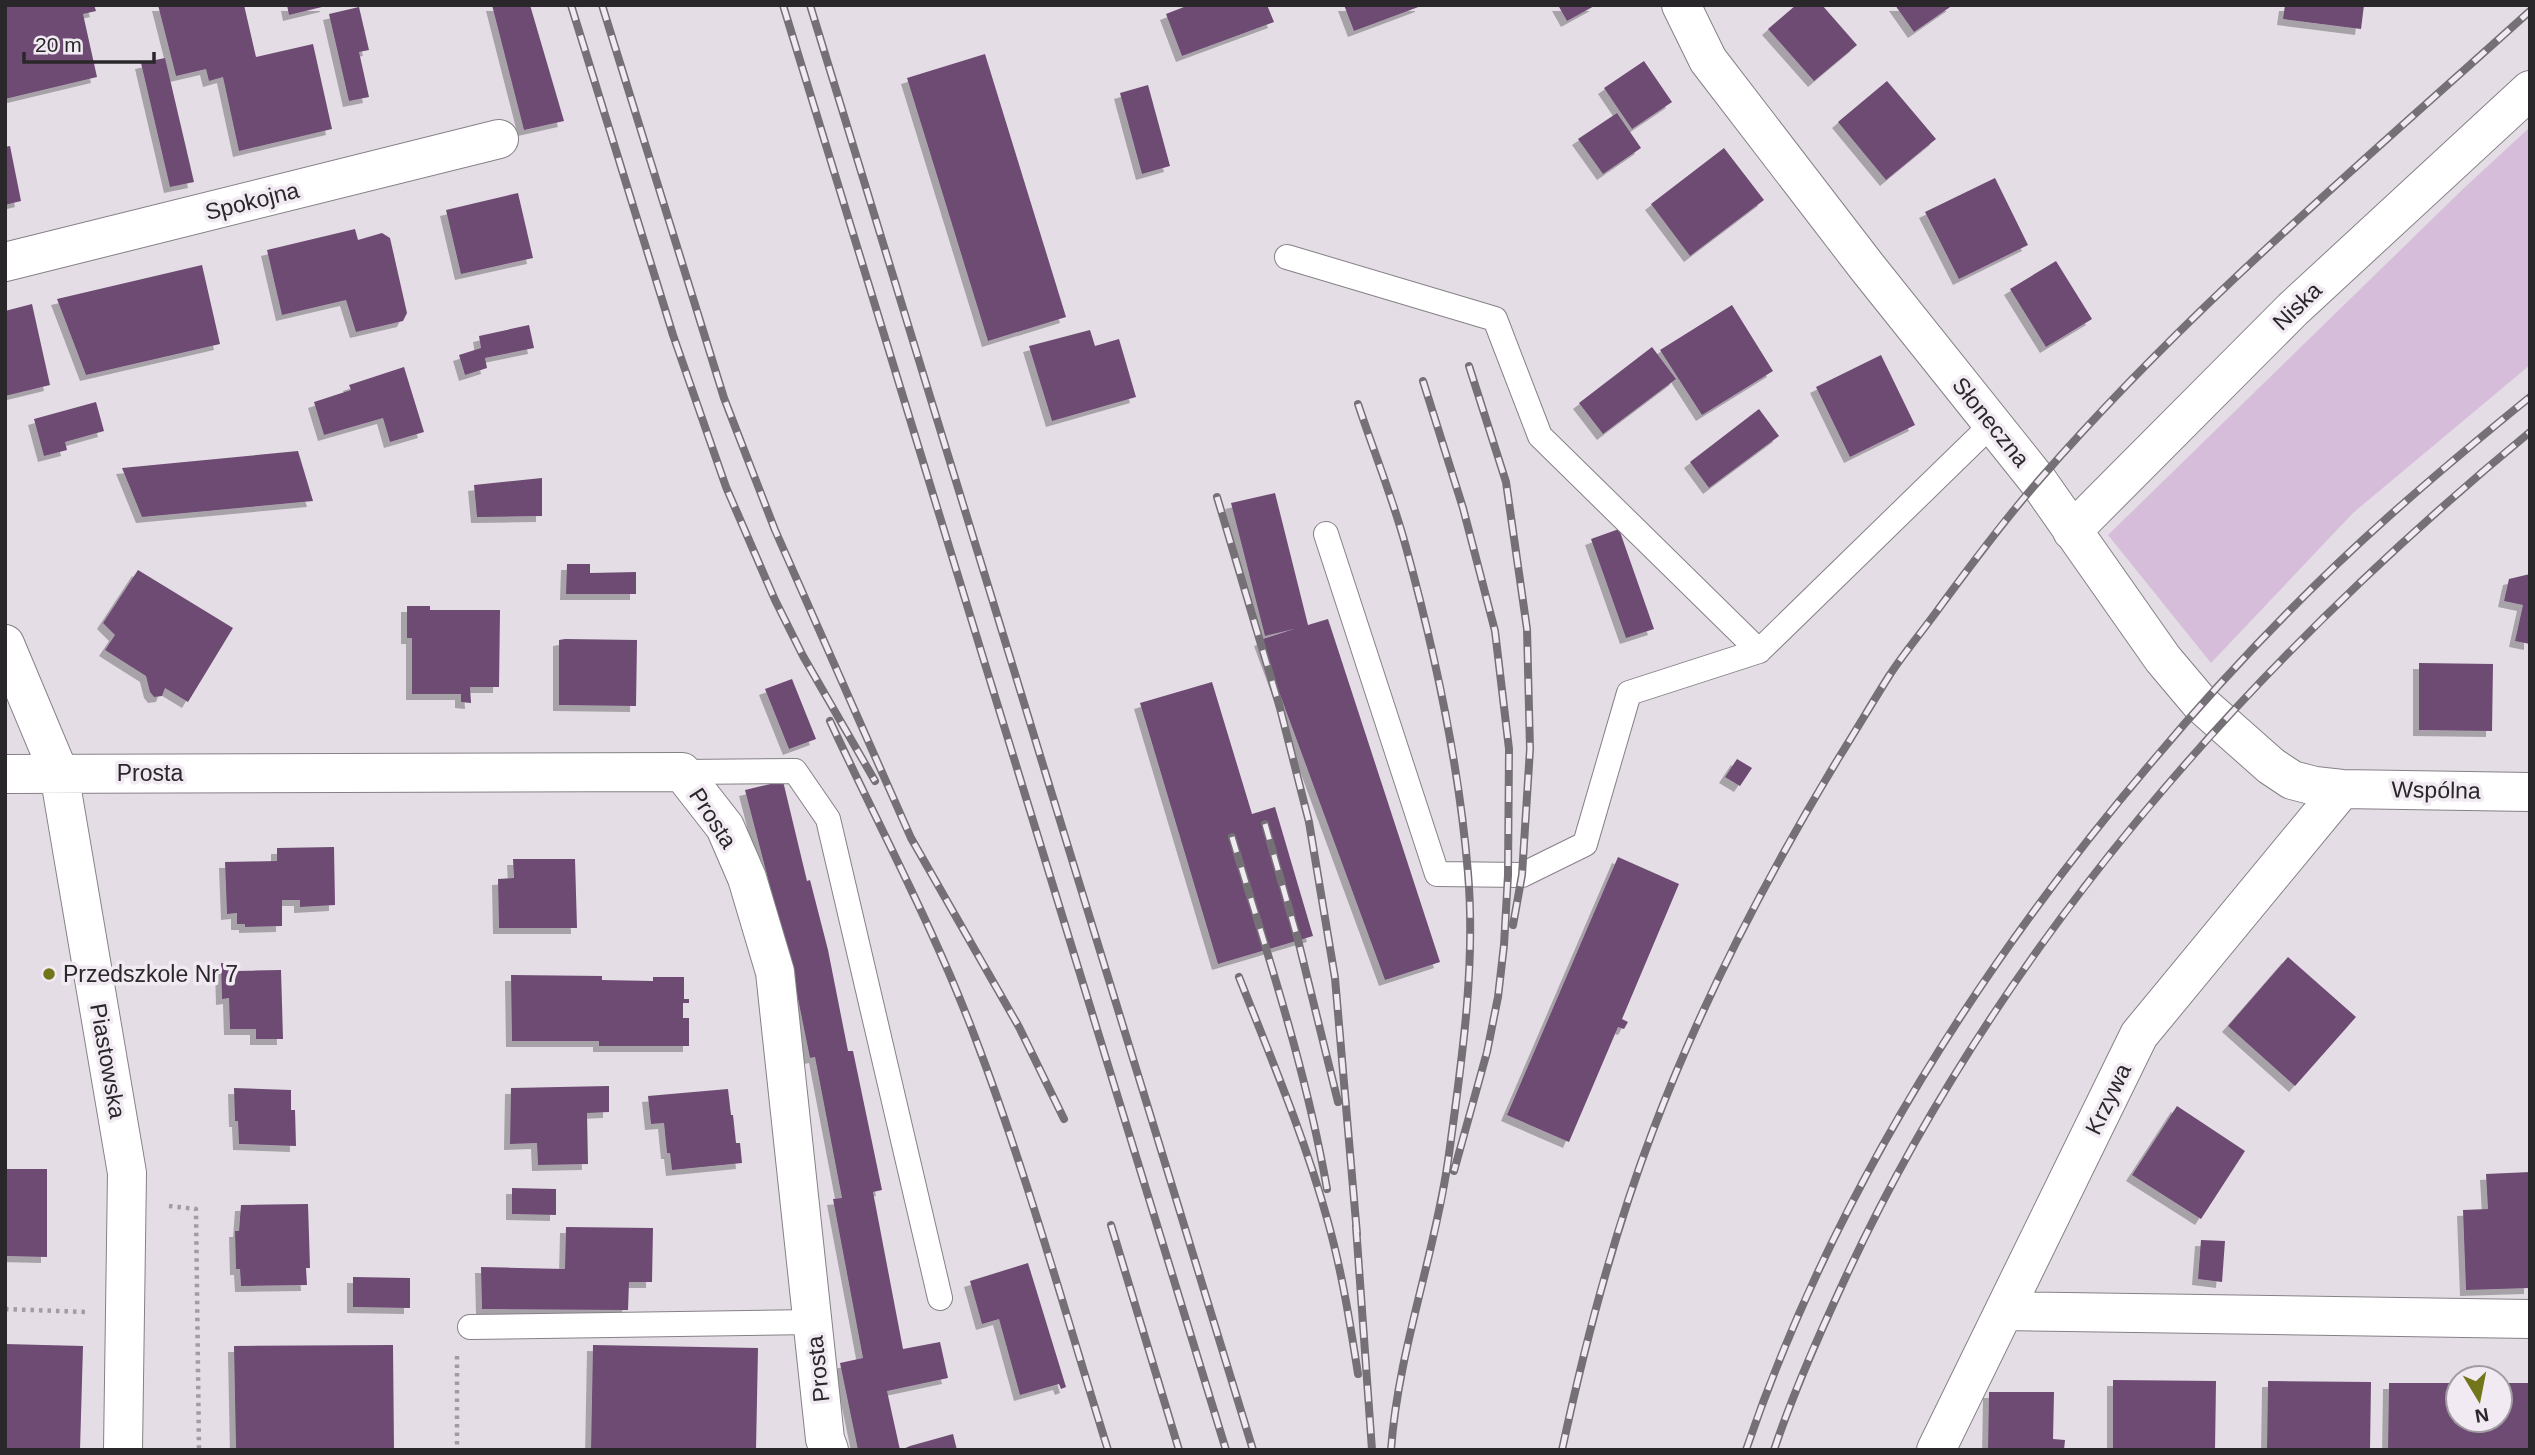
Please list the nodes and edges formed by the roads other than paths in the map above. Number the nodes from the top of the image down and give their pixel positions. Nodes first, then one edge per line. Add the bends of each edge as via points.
1 (1681, 5) edge
2 (2530, 90) edge
3 (499, 139) dead end
4 (1287, 257) dead end
5 (5, 262) edge
6 (1992, 424) junction
7 (2072, 531) junction
8 (1326, 534) dead end
9 (5, 644) edge
10 (1759, 651) junction
11 (682, 772) junction
12 (59, 773) junction
13 (5, 774) edge
14 (2342, 789) junction
15 (2530, 792) edge
16 (940, 1298) dead end
17 (2004, 1311) junction
18 (2530, 1319) edge
19 (813, 1322) junction
20 (470, 1328) road end
21 (123, 1450) edge
22 (828, 1450) edge
23 (1936, 1450) edge

1 - 6 street, Słoneczna via 1708,60
2 - 7 street, Niska via 2293,309
3 - 5 street, Spokojna
4 - 10 lane via 1494,318 1540,436
6 - 7 street, Słoneczna
6 - 10 lane
7 - 14 street, Słoneczna via 2163,659 2201,704 2292,780
8 - 10 lane via 1437,874 1522,875 1585,844 1629,693
9 - 12 street, Piastowska
11 - 12 street, Prosta
11 - 16 lane via 795,771 828,819
11 - 19 street, Prosta via 725,827 747,878 775,972
12 - 13 street, Prosta
12 - 21 street, Piastowska via 127,1173
14 - 15 street, Wspólna
14 - 17 street, Krzywa via 2139,1035
17 - 18 street
17 - 23 street, Krzywa
19 - 20 lane
19 - 22 street, Prosta

